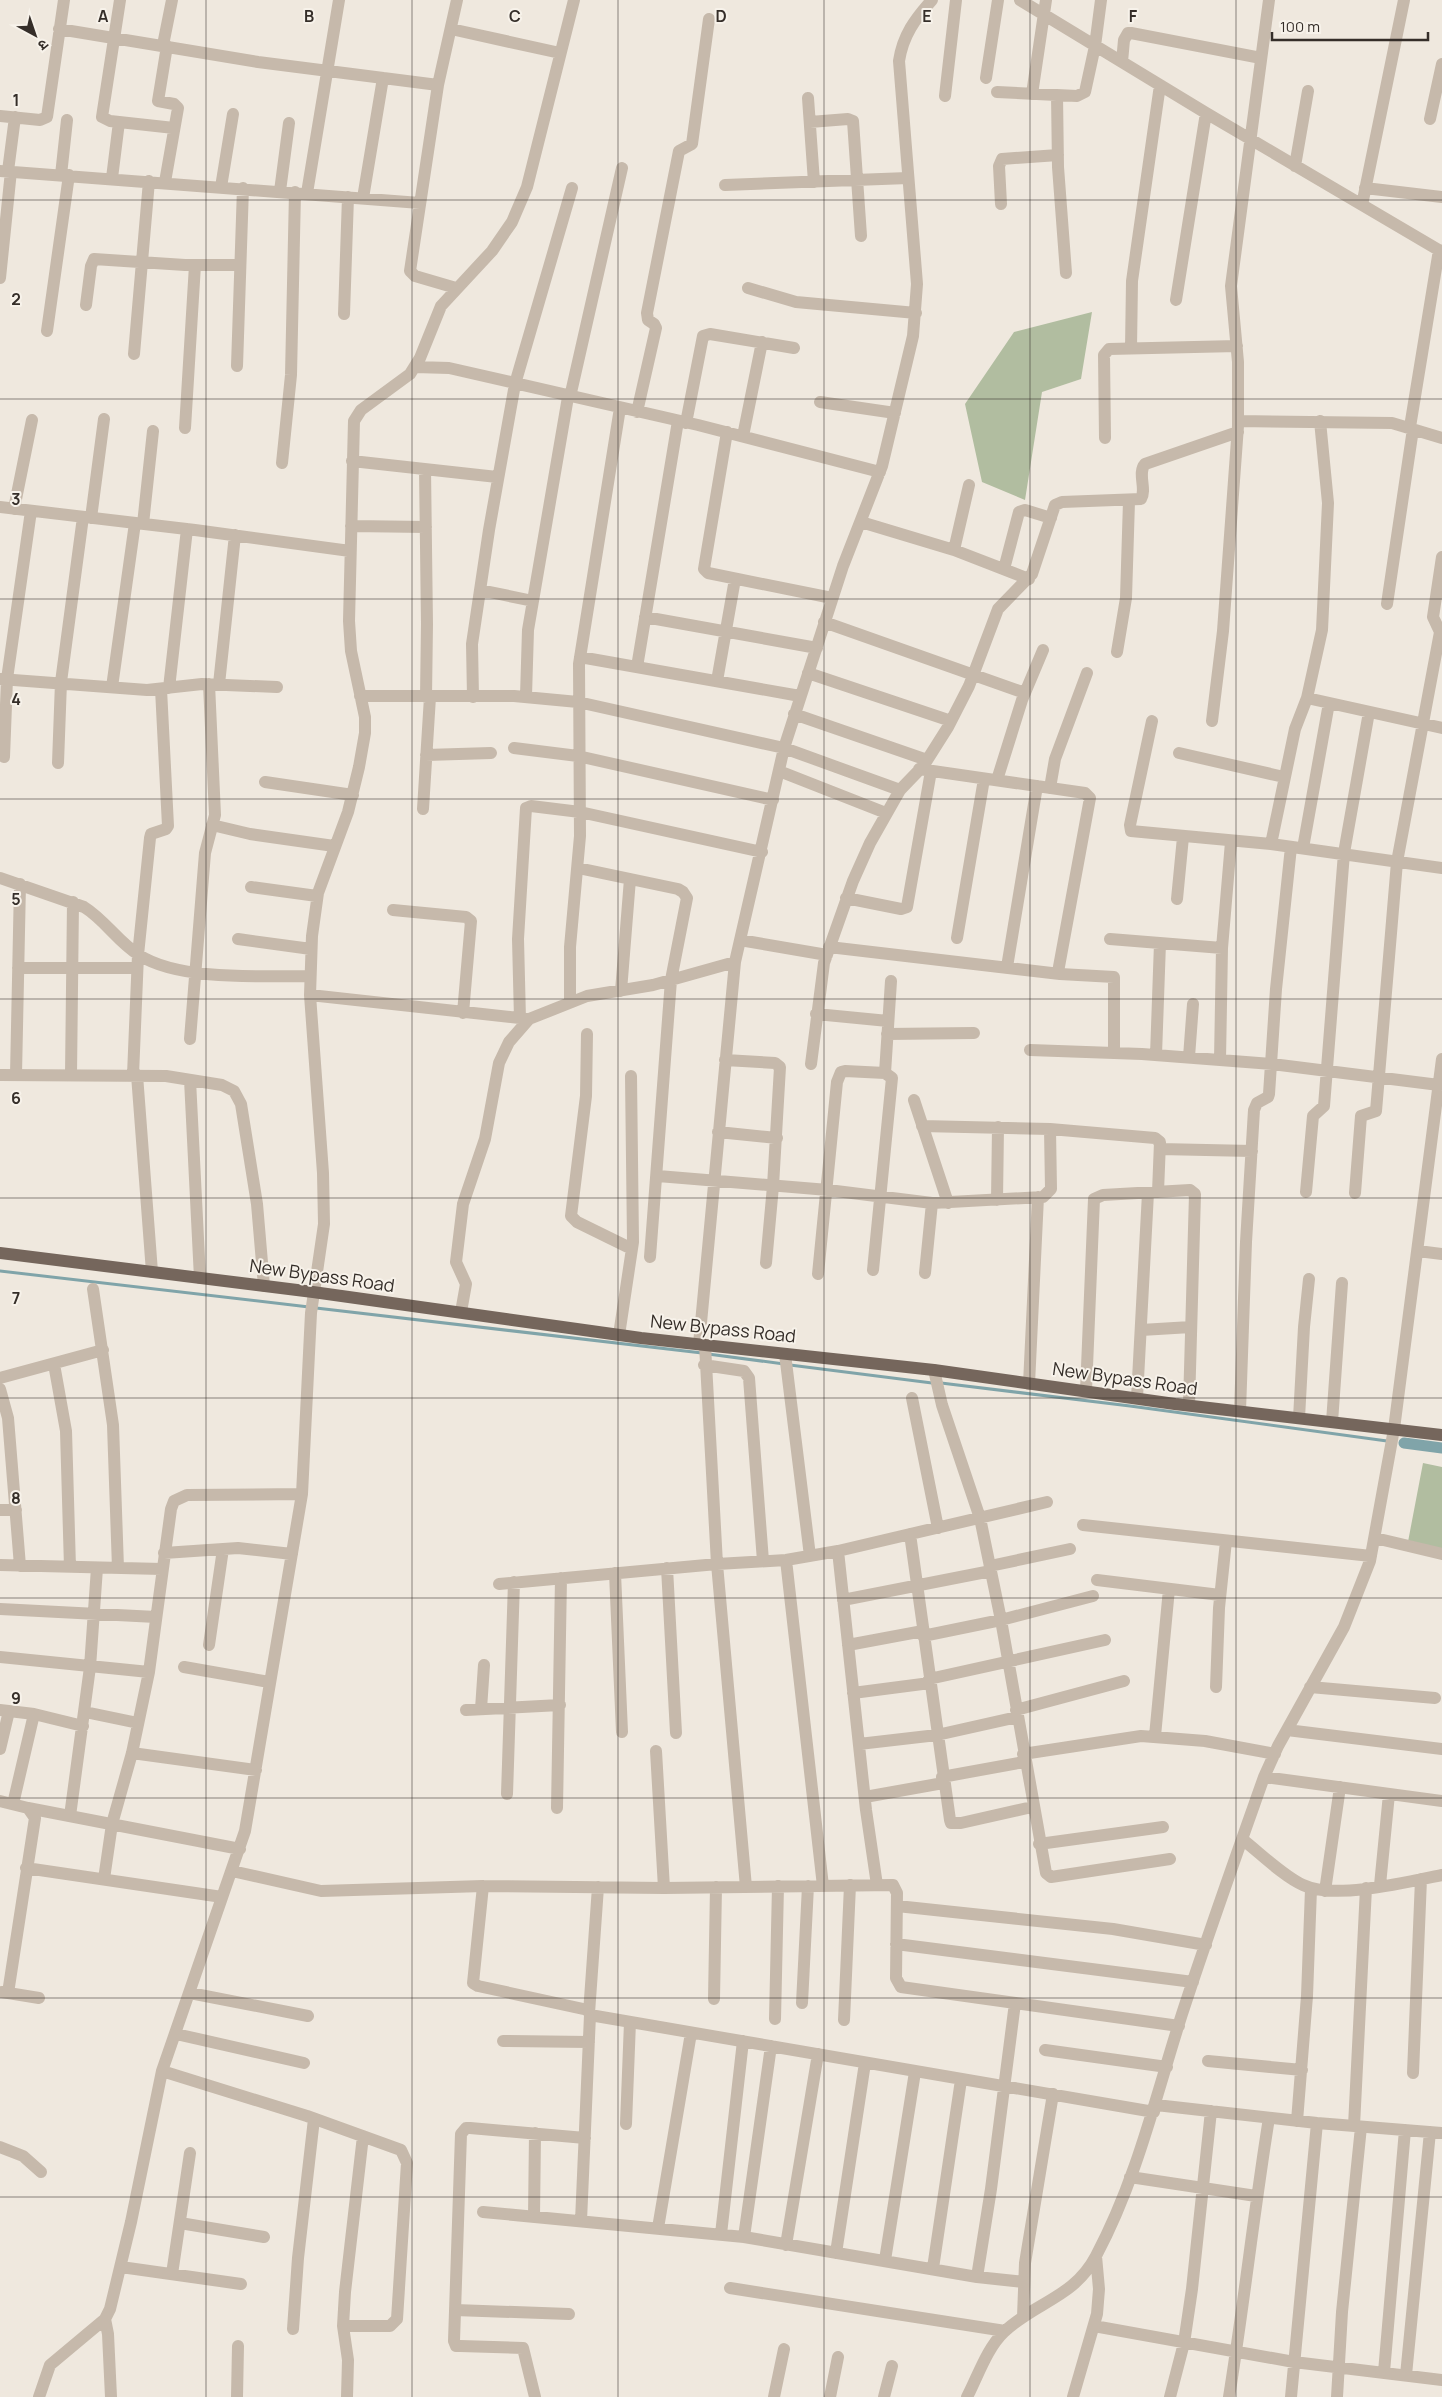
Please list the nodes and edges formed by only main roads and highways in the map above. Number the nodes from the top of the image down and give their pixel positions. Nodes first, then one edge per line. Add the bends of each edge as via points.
1 (0, 1253) edge
2 (1442, 1435) edge

1 - 2 main road, New Bypass Road via 264,1286 312,1302 461,1312 619,1334 703,1353 936,1380 1029,1384

